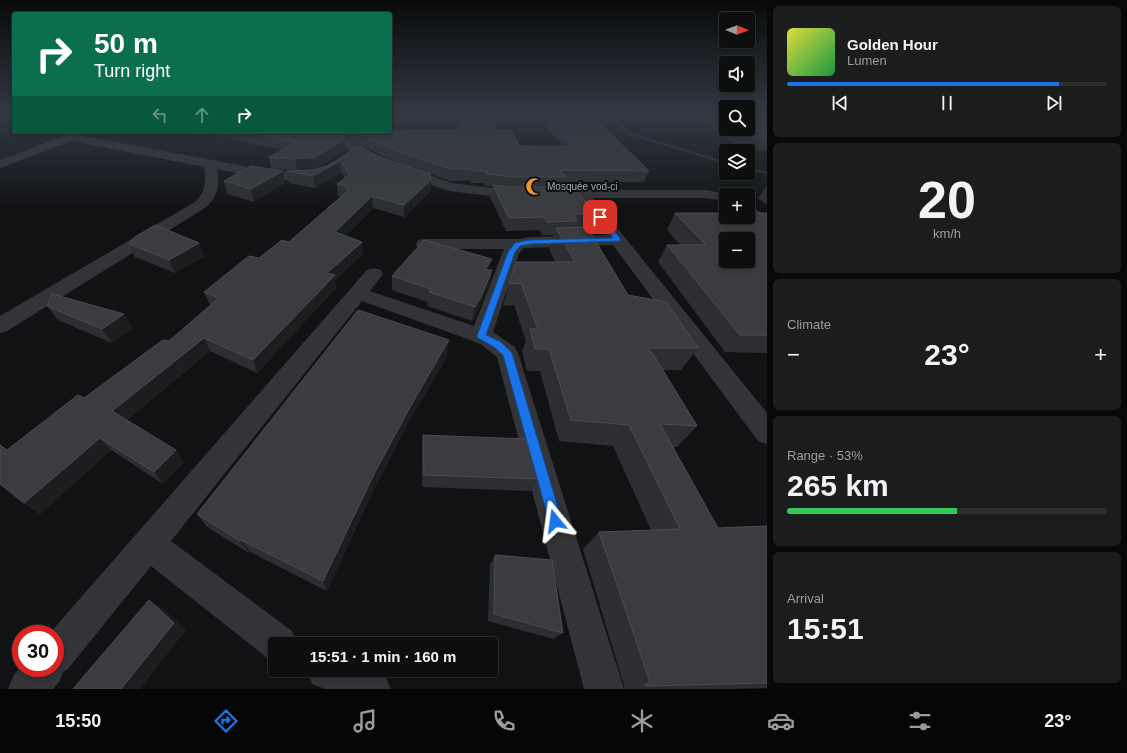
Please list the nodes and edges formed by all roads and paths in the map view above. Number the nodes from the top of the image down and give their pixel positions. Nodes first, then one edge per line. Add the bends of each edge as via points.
1 (46, 146) edge
2 (131, 146) edge
3 (352, 146) edge
4 (357, 149) junction
5 (346, 157) edge
6 (0, 164) edge
7 (210, 164) junction
8 (329, 169) edge
9 (582, 194) junction
10 (719, 196) edge
11 (755, 216) edge
12 (767, 225) edge
13 (618, 240) junction
14 (424, 244) edge
15 (518, 244) junction
16 (9, 311) edge
17 (0, 326) edge
18 (481, 336) junction
19 (767, 432) edge
20 (148, 544) junction
21 (270, 637) edge
22 (64, 645) edge
23 (38, 677) edge
24 (343, 677) edge
25 (28, 689) edge
26 (371, 689) edge
27 (604, 689) edge

1 - 6 street
2 - 7 street
3 - 4 street
4 - 5 street
4 - 9 street via 383,163 449,187 509,194
7 - 8 street via 292,177 310,176
7 - 16 street via 211,191 204,202
9 - 10 street
9 - 13 street
11 - 12 street
13 - 15 street
13 - 19 street
14 - 15 street
15 - 18 street via 511,252
16 - 17 street
18 - 20 street via 366,284
18 - 27 street via 498,344 507,353
20 - 21 street
20 - 22 street
23 - 25 street
24 - 26 street

